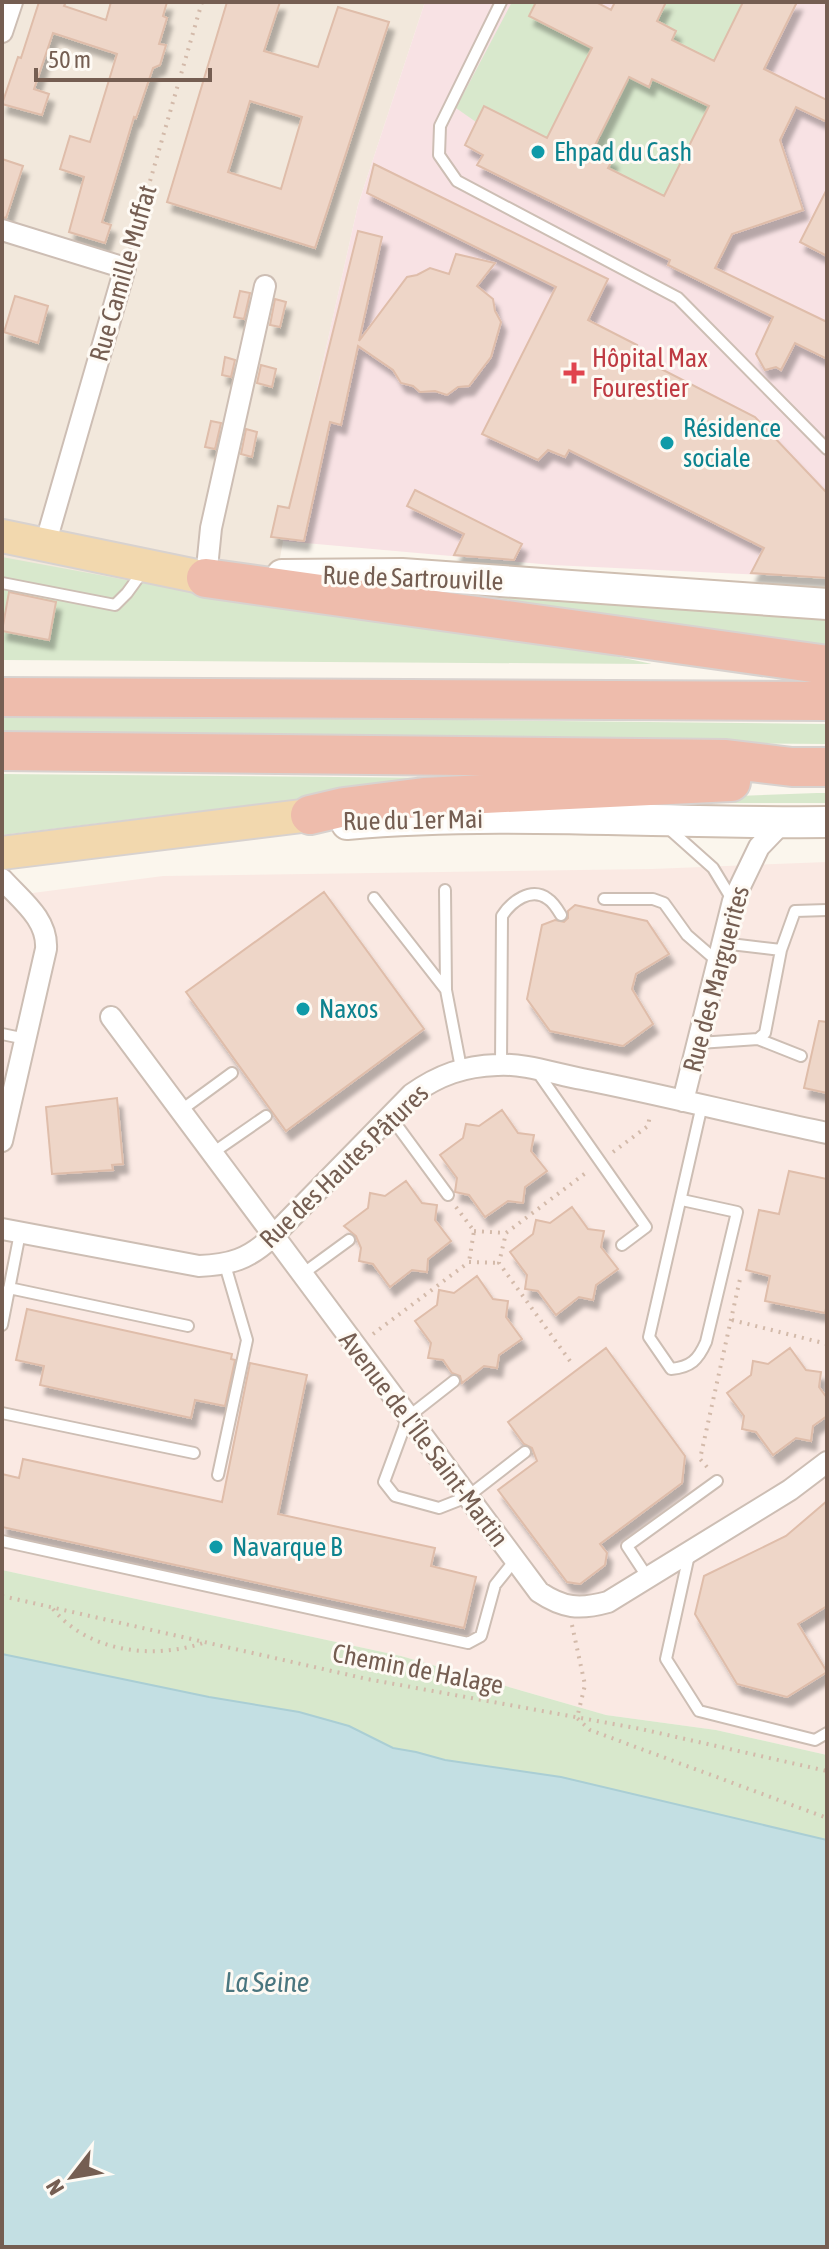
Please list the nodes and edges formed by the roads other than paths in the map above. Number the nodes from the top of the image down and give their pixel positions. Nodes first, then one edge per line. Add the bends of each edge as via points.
1 (12, 2) edge
2 (501, 2) edge
3 (2, 32) edge
4 (2, 230) edge
5 (265, 286) dead end
6 (827, 449) edge
7 (2, 536) edge
8 (45, 545) junction
9 (146, 566) junction
10 (206, 578) junction
11 (2, 583) edge
12 (827, 604) edge
13 (827, 665) edge
14 (2, 697) edge
15 (827, 701) edge
16 (2, 751) edge
17 (809, 767) edge
18 (310, 815) junction
19 (656, 819) junction
20 (827, 822) edge
21 (782, 823) junction
22 (2, 853) edge
23 (2, 879) edge
24 (445, 890) dead end
25 (374, 898) dead end
26 (604, 899) dead end
27 (733, 901) junction
28 (827, 910) edge
29 (561, 915) dead end
30 (781, 950) junction
31 (720, 952) junction
32 (446, 990) junction
33 (111, 1017) dead end
34 (2, 1034) edge
35 (26, 1039) junction
36 (758, 1039) junction
37 (699, 1043) junction
38 (801, 1056) dead end
39 (501, 1064) junction
40 (461, 1068) junction
41 (536, 1070) junction
42 (232, 1073) dead end
43 (693, 1103) junction
44 (180, 1111) junction
45 (5, 1112) edge
46 (266, 1116) dead end
47 (390, 1116) junction
48 (827, 1133) edge
49 (2, 1141) edge
50 (211, 1154) junction
51 (450, 1198) road end
52 (682, 1200) junction
53 (11, 1231) edge
54 (272, 1237) junction
55 (349, 1240) dead end
56 (622, 1245) dead end
57 (225, 1265) junction
58 (301, 1275) junction
59 (9, 1288) junction
60 (2, 1325) edge
61 (188, 1326) dead end
62 (454, 1381) dead end
63 (2, 1413) edge
64 (408, 1417) junction
65 (525, 1452) dead end
66 (194, 1453) dead end
67 (827, 1462) edge
68 (218, 1475) dead end
69 (717, 1481) road end
70 (467, 1497) junction
71 (2, 1541) edge
72 (690, 1552) junction
73 (515, 1560) junction
74 (648, 1578) junction
75 (827, 1733) edge

1 - 3 street
2 - 6 lane via 440,126 439,155 447,169 457,181 678,298
4 - 8 street, Rue Camille Muffat via 125,268
5 - 10 street via 211,528
7 - 8 main road, Rue de Sartrouville
8 - 9 main road, Rue de Sartrouville
9 - 10 main road, Rue de Sartrouville
9 - 11 lane via 115,605
10 - 12 main road, Rue de Sartrouville via 402,574
10 - 13 highway
14 - 15 highway
16 - 17 highway via 726,759
17 - 18 highway via 748,781 424,797
18 - 19 main road, Rue du 1er Mai via 347,824 406,819
18 - 22 main road, Rue du 1er Mai
19 - 21 main road, Rue du 1er Mai
19 - 27 lane via 701,855
20 - 21 main road, Rue du 1er Mai
21 - 27 street, Rue des Marguerites via 759,847
23 - 35 street via 42,923 47,936
24 - 32 lane
25 - 32 lane
26 - 31 lane via 664,903 687,935
27 - 31 street, Rue des Marguerites
28 - 30 lane via 795,911
29 - 39 lane via 548,898 537,895 515,900 502,916
30 - 31 lane
30 - 36 lane via 765,1033
31 - 37 street, Rue des Marguerites
32 - 40 lane
33 - 44 street, Avenue de l'Île Saint-Martin
34 - 35 lane
35 - 45 street
36 - 37 lane
36 - 38 lane
37 - 43 street, Rue des Marguerites
39 - 40 street, Rue des Hautes Pâtures
39 - 41 street, Rue des Hautes Pâtures
40 - 47 street, Rue des Hautes Pâtures via 434,1078
41 - 43 street, Rue des Hautes Pâtures
41 - 56 lane via 646,1227
42 - 44 lane
43 - 48 street, Rue des Hautes Pâtures
43 - 52 lane
44 - 50 street, Avenue de l'Île Saint-Martin
45 - 49 street
46 - 50 lane
47 - 51 lane
47 - 54 street, Rue des Hautes Pâtures
50 - 54 street, Avenue de l'Île Saint-Martin
52 - 52 lane via 649,1337 671,1369 686,1368 699,1358 706,1342 737,1212
53 - 57 street, Rue des Hautes Pâtures via 199,1266
53 - 59 lane
54 - 57 street, Rue des Hautes Pâtures via 258,1251
54 - 58 street, Avenue de l'Île Saint-Martin
55 - 58 lane
57 - 68 lane via 247,1340
58 - 64 street, Avenue de l'Île Saint-Martin
59 - 60 lane
59 - 61 lane
62 - 64 lane
63 - 66 lane
64 - 70 street, Avenue de l'Île Saint-Martin
64 - 70 lane via 384,1482 395,1496 439,1508
65 - 70 lane
67 - 72 street
69 - 74 lane via 627,1546
70 - 73 street, Avenue de l'Île Saint-Martin
71 - 73 lane via 468,1643 481,1636 495,1585
72 - 74 street
72 - 75 lane via 666,1659 699,1711 815,1740
73 - 74 street, Avenue de l'Île Saint-Martin via 539,1592 572,1607 608,1602

